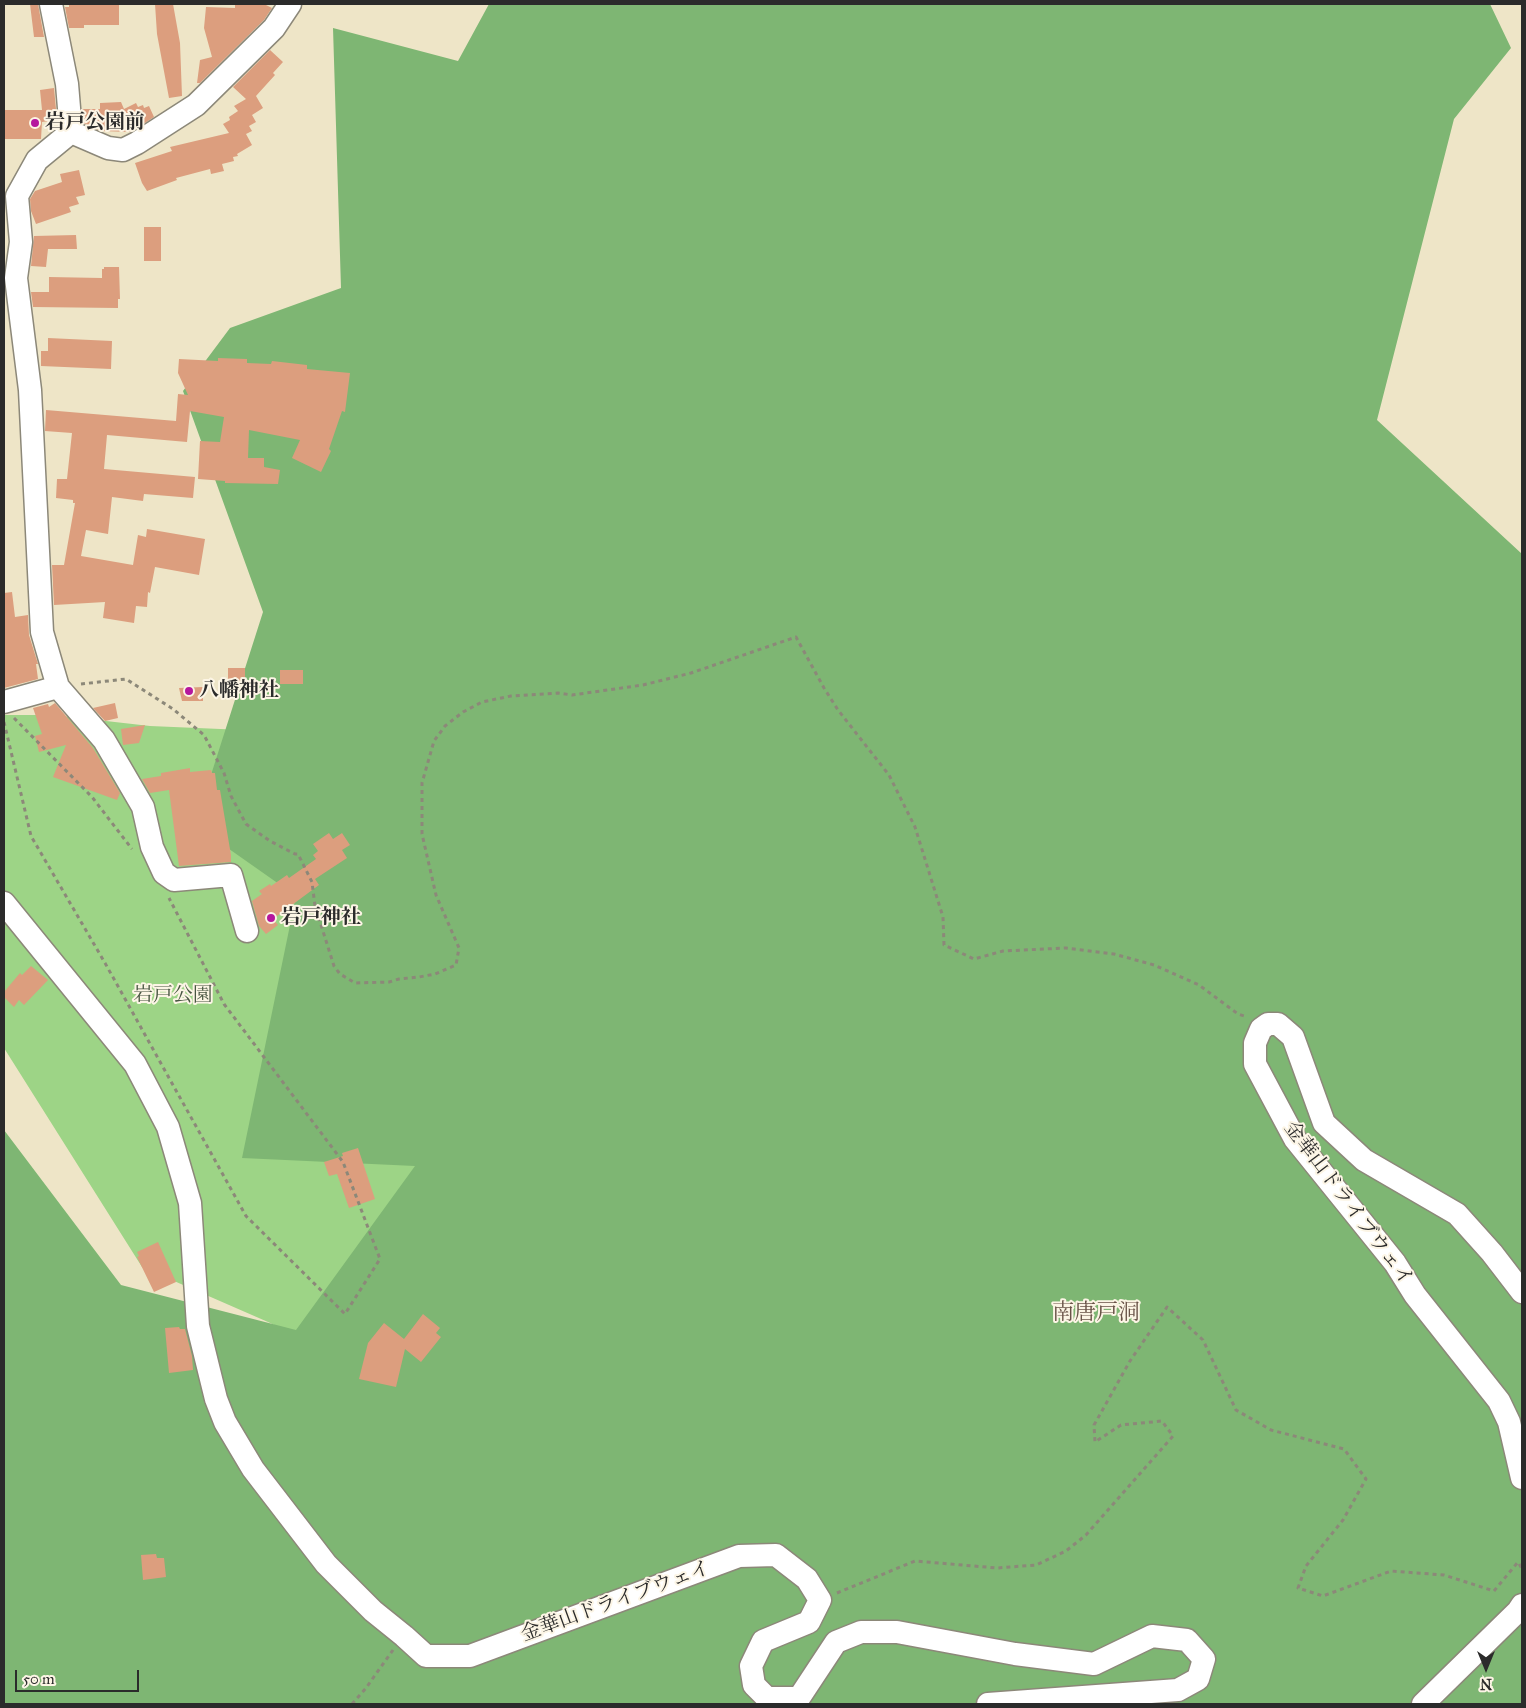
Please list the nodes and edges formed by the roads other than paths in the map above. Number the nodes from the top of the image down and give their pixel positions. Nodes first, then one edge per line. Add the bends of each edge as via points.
1 (51, 4) edge
2 (290, 4) edge
3 (71, 132) junction
4 (10, 197) edge
5 (58, 687) junction
6 (7, 708) edge
7 (4, 902) edge
8 (247, 931) dead end
9 (1522, 1292) edge
10 (1522, 1478) edge
11 (1522, 1605) edge
12 (988, 1704) edge
13 (1423, 1704) edge

1 - 3 street via 67,84
2 - 3 street via 274,28 196,105 137,143 122,150 108,148
3 - 4 street via 37,160
4 - 5 street via 21,242 16,278 30,390 42,632
5 - 6 street
5 - 8 street via 104,740 143,806 152,847 164,874 174,880 231,875
7 - 12 street, 金華山ドライブウェイ via 135,1064 168,1127 190,1203 198,1326 225,1422 253,1468 326,1564 373,1611 426,1656 470,1656 739,1556 776,1555 807,1579 820,1600 809,1622 764,1640 751,1666 754,1685 767,1698 799,1698 836,1642 861,1632 897,1632 1015,1654 1094,1664 1152,1636 1187,1640 1204,1660 1198,1679 1178,1690
9 - 10 street, 金華山ドライブウェイ via 1457,1214 1364,1160 1324,1123 1293,1037 1278,1024 1261,1029 1255,1043 1255,1064 1295,1139 1395,1263 1415,1295 1499,1401 1509,1422
11 - 13 street

